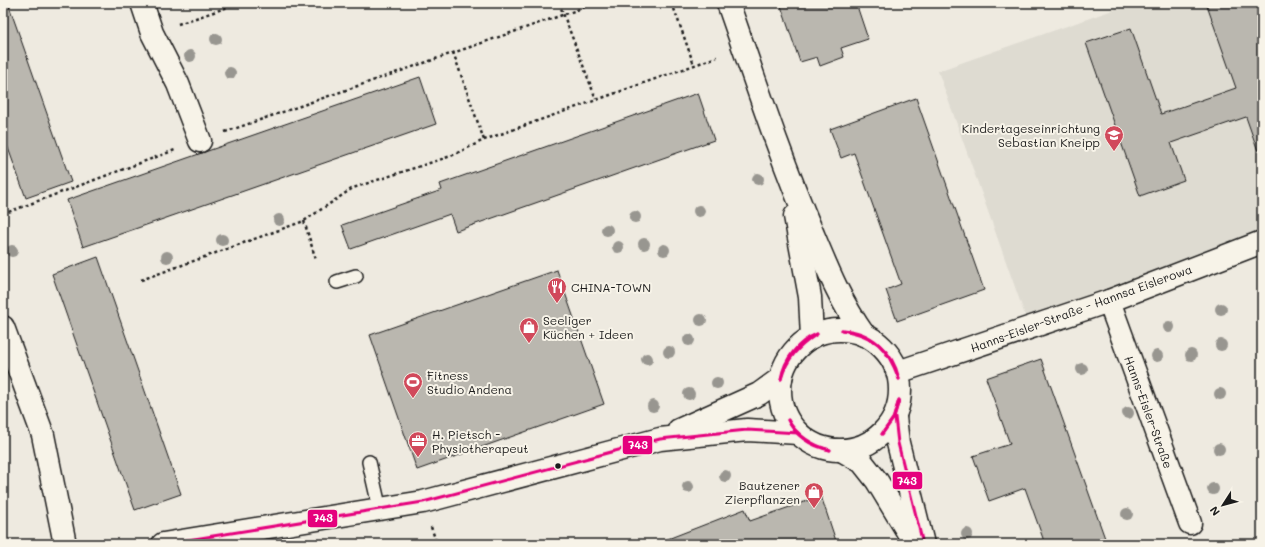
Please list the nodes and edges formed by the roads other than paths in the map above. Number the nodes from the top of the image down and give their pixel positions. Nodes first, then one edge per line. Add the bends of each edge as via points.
1 (142, 3) edge
2 (728, 3) edge
3 (200, 141) road end
4 (788, 177) junction
5 (1262, 242) edge
6 (356, 276) dead end
7 (337, 282) dead end
8 (1109, 301) junction
9 (3, 327) edge
10 (864, 335) junction
11 (812, 337) junction
12 (898, 372) junction
13 (781, 378) junction
14 (894, 417) junction
15 (798, 432) junction
16 (660, 439) junction
17 (843, 451) junction
18 (369, 462) dead end
19 (380, 510) junction
20 (1190, 523) dead end
21 (65, 544) edge
22 (163, 544) edge
23 (914, 544) edge
24 (923, 544) edge

1 - 3 street via 152,32 178,84
2 - 4 street
4 - 10 street via 835,286 851,317
4 - 11 street via 810,297
5 - 8 street, Hanns-Eisler-Straße - Hannsa Eislerowa
6 - 7 lane
8 - 12 street, Hanns-Eisler-Straße - Hannsa Eislerowa
8 - 20 street, Hanns-Eisler-Straße
9 - 21 street via 43,435
10 - 11 street via 838,329
10 - 12 street via 888,352
11 - 13 street via 790,356
12 - 14 street via 901,388 899,406
13 - 15 street via 780,392 784,411 792,428
13 - 16 street via 746,401
14 - 17 street via 878,438 862,447
14 - 24 street
15 - 16 street via 747,430
15 - 17 street via 806,441 824,449
16 - 19 street via 423,502
17 - 23 street via 862,462 877,481
18 - 19 lane
19 - 22 street

